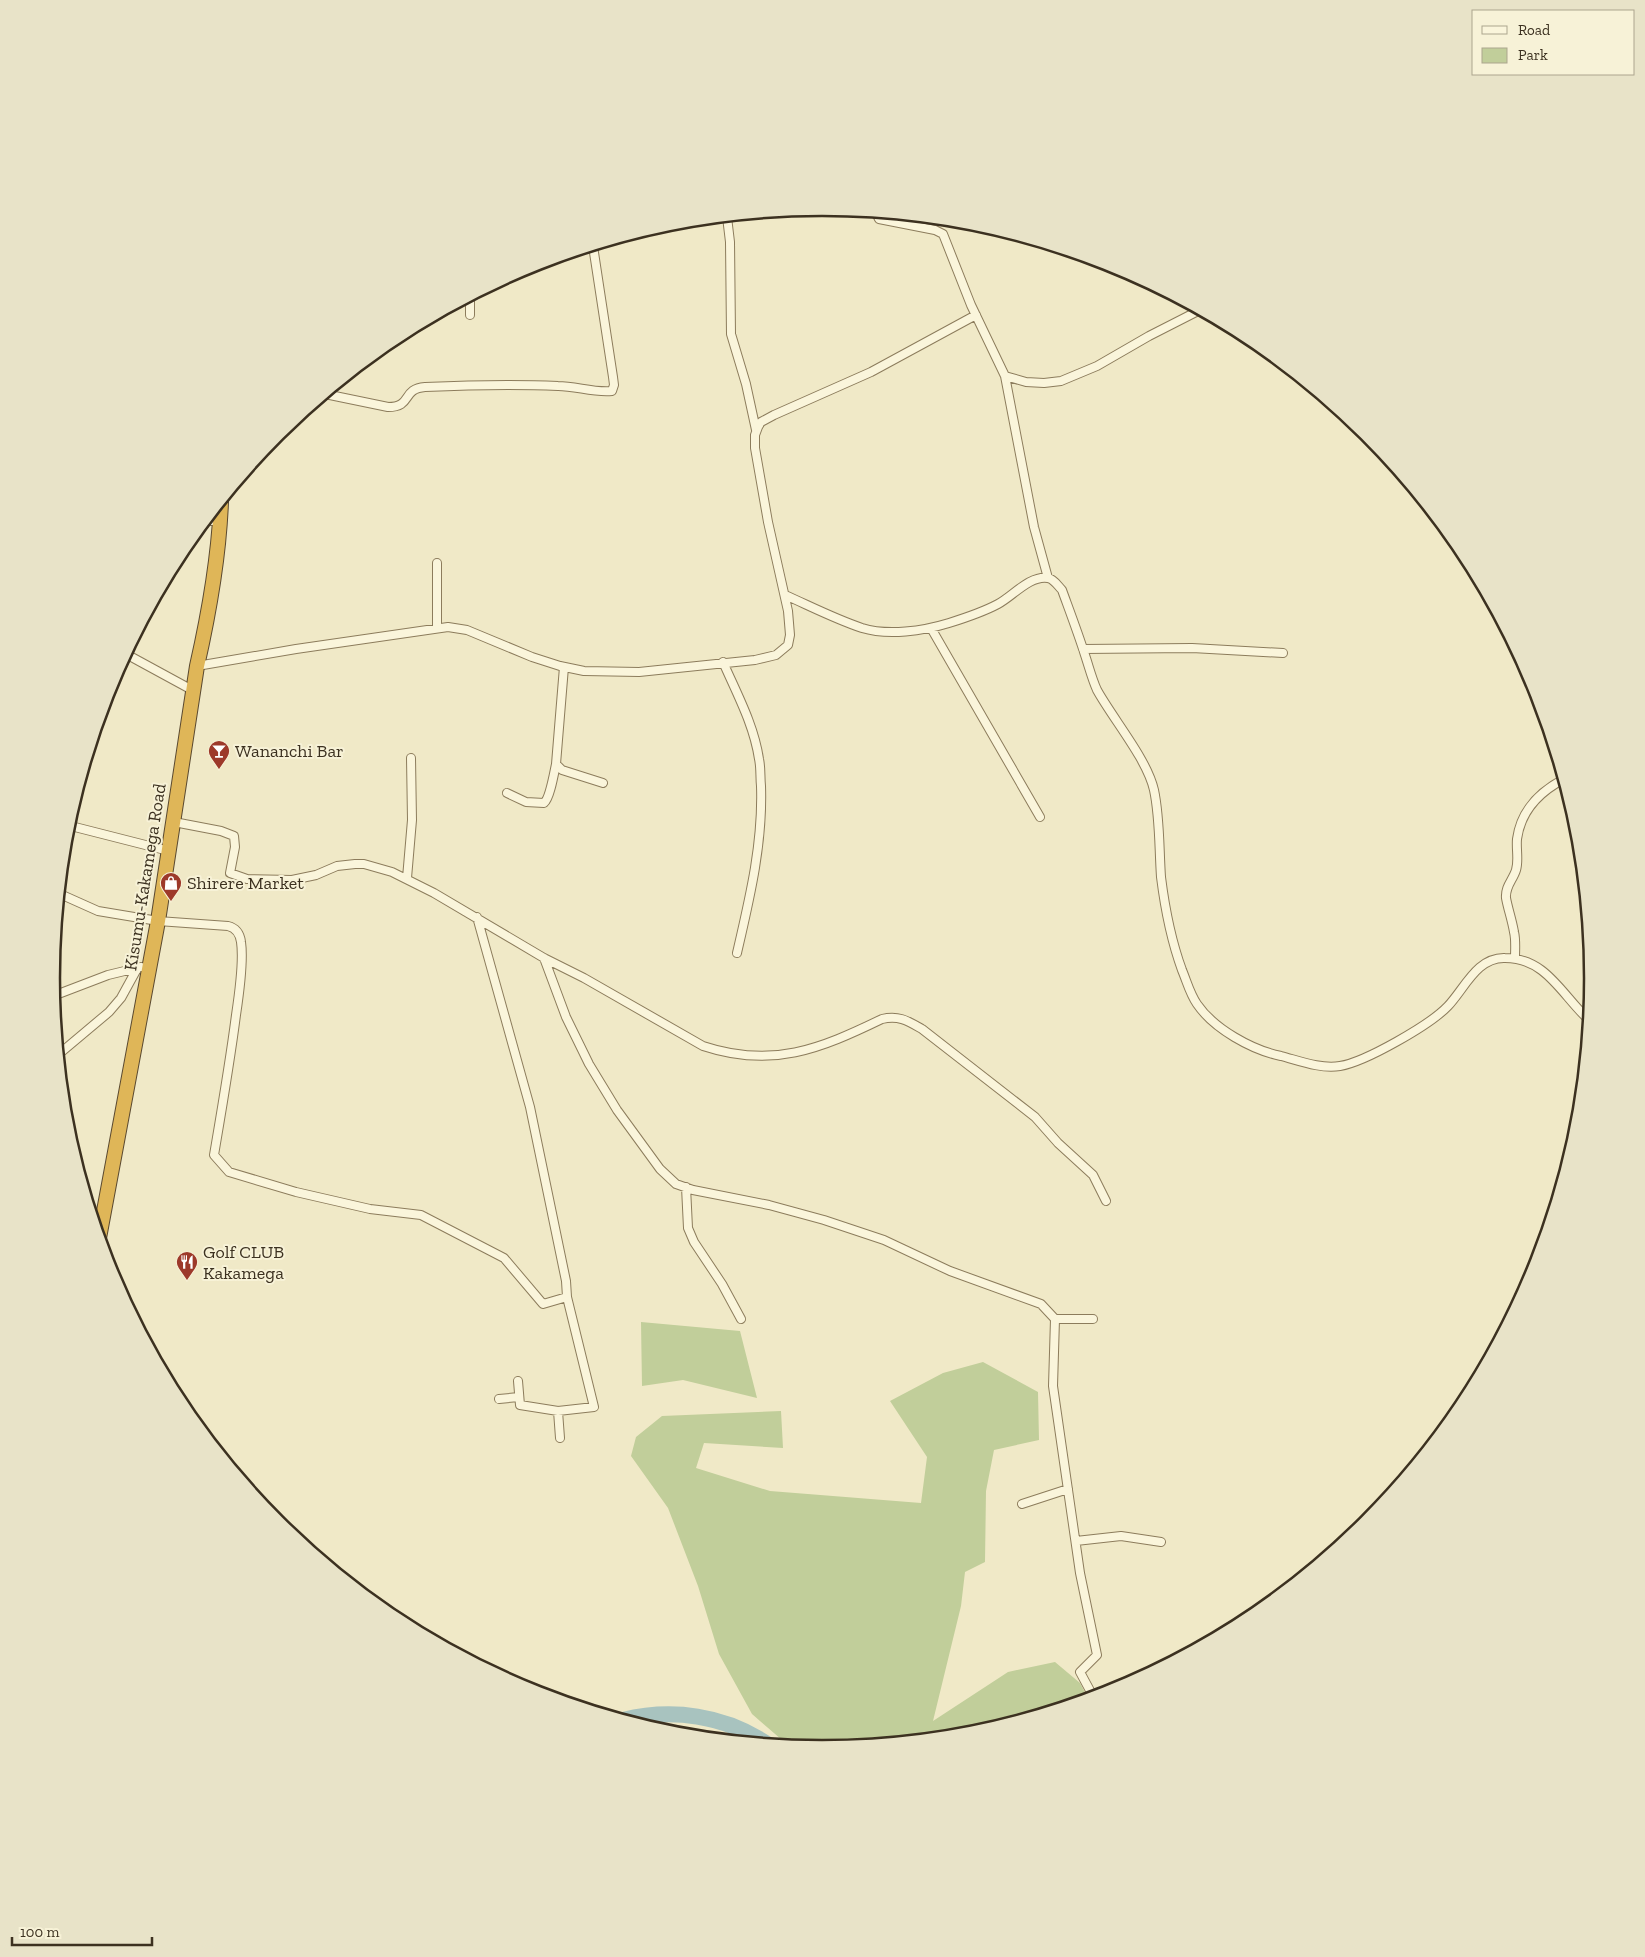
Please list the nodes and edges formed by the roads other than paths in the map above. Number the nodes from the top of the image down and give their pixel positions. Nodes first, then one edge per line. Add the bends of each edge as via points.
1 (878, 219) edge
2 (728, 223) edge
3 (594, 251) edge
4 (470, 303) edge
5 (1194, 313) edge
6 (470, 315) dead end
7 (976, 315) junction
8 (1006, 376) junction
9 (332, 395) edge
10 (756, 430) junction
11 (224, 507) edge
12 (221, 511) edge
13 (213, 521) edge
14 (220, 521) junction
15 (437, 563) dead end
16 (1048, 578) junction
17 (785, 595) junction
18 (437, 628) junction
19 (931, 628) junction
20 (1083, 649) junction
21 (1283, 653) dead end
22 (132, 657) edge
23 (723, 662) junction
24 (198, 666) junction
25 (564, 667) junction
26 (194, 691) junction
27 (411, 758) dead end
28 (556, 764) junction
29 (1559, 782) edge
30 (603, 783) dead end
31 (507, 793) dead end
32 (1040, 817) dead end
33 (174, 822) junction
34 (76, 827) edge
35 (170, 852) junction
36 (408, 878) junction
37 (65, 896) edge
38 (477, 917) junction
39 (158, 921) junction
40 (737, 953) dead end
41 (544, 958) junction
42 (1516, 958) junction
43 (144, 966) junction
44 (61, 993) edge
45 (1584, 1015) edge
46 (64, 1050) edge
47 (686, 1187) junction
48 (1106, 1201) dead end
49 (101, 1226) edge
50 (567, 1297) junction
51 (741, 1319) dead end
52 (1055, 1319) junction
53 (1093, 1319) dead end
54 (518, 1381) dead end
55 (519, 1396) junction
56 (499, 1399) dead end
57 (558, 1411) junction
58 (560, 1438) dead end
59 (1068, 1489) junction
60 (1022, 1504) dead end
61 (1076, 1541) junction
62 (1161, 1542) dead end
63 (1091, 1692) edge

1 - 7 street via 943,234
2 - 10 street via 731,334
3 - 9 street via 613,377 612,391 503,384 425,387 409,392 404,403 397,407
4 - 6 street
5 - 8 street via 1098,366 1061,382 1026,382
7 - 8 street
7 - 10 street via 871,372 768,418
8 - 16 street via 1034,527
10 - 17 street via 755,448 768,522
11 - 14 highway, Kisumu-Kakamega Road
12 - 14 highway, Kisumu-Kakamega Road
13 - 14 street
14 - 24 highway, Kisumu-Kakamega Road
15 - 18 street
16 - 19 street via 1034,580 985,610
16 - 20 street via 1062,590
17 - 19 street via 863,628 880,631
17 - 23 street via 790,626 788,645 776,655
18 - 24 street
18 - 25 street via 458,627
19 - 32 street
20 - 21 street via 1192,648
20 - 42 street via 1096,686 1143,763 1154,789 1166,916 1174,949 1196,1003 1221,1028 1258,1049 1277,1055 1315,1064 1342,1066 1377,1052 1415,1031 1446,1008 1474,972 1490,959
22 - 26 street
23 - 25 street via 639,672 584,671
23 - 40 street via 750,721 759,760 762,807 760,842
24 - 26 highway, Kisumu-Kakamega Road
25 - 28 street
26 - 33 highway, Kisumu-Kakamega Road
27 - 36 street via 412,820
28 - 30 street via 562,770
28 - 31 street via 549,796 544,803 526,802
29 - 42 street via 1529,806 1520,822 1517,863 1506,897 1515,933
33 - 35 highway, Kisumu-Kakamega Road
33 - 36 street via 234,836 230,873 242,879 298,880 337,866 355,864
34 - 35 street
35 - 39 highway, Kisumu-Kakamega Road
36 - 38 street
37 - 39 street via 98,911
38 - 41 street
38 - 50 street via 530,1107
39 - 43 highway, Kisumu-Kakamega Road
39 - 50 street via 232,927 239,933 237,1007 214,1155 230,1172 370,1209 420,1215 504,1258 544,1304
41 - 47 street via 566,1016 612,1102 660,1169 676,1184
41 - 48 street via 703,1046 725,1053 764,1056 795,1053 882,1019 904,1018 1034,1117 1093,1175
42 - 45 street via 1534,965 1558,984
43 - 44 street via 108,975
43 - 46 street via 109,1012
43 - 49 highway, Kisumu-Kakamega Road
47 - 51 street via 688,1228
47 - 52 street via 769,1205 884,1240 950,1270 1041,1304
50 - 57 street via 594,1407
52 - 53 street
52 - 59 street via 1053,1386
54 - 55 street
55 - 56 street
55 - 57 street via 520,1405
57 - 58 street
59 - 60 street
59 - 61 street
61 - 62 street via 1121,1536
61 - 63 street via 1097,1656 1080,1672

